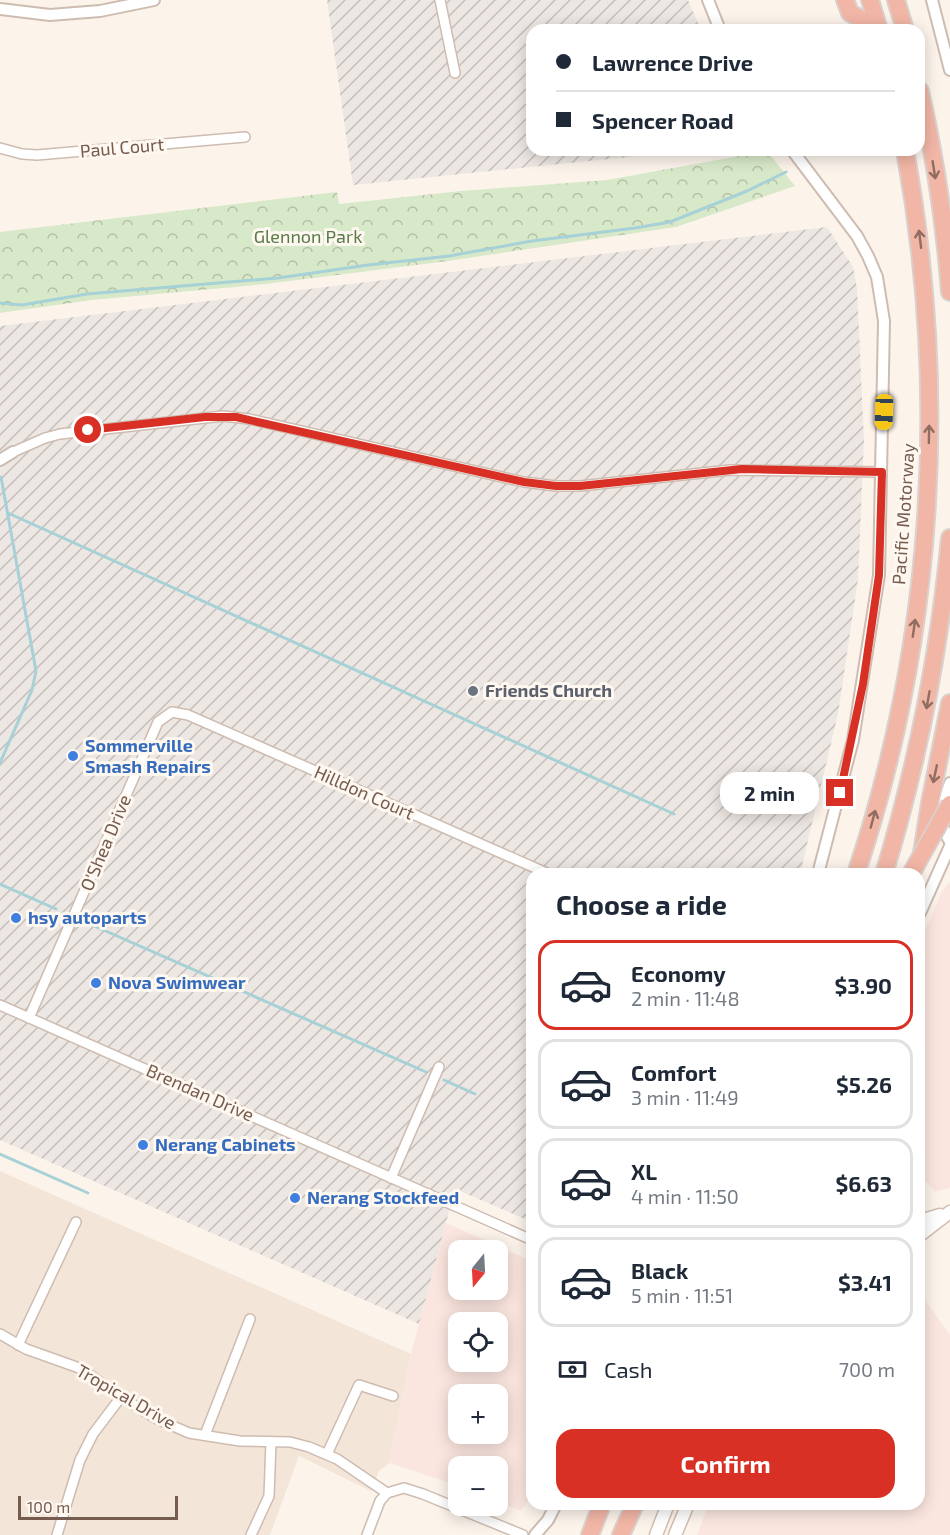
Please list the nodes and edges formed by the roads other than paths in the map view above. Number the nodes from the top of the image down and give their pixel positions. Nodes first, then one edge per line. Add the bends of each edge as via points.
1 (154, 0) edge
2 (440, 0) edge
3 (708, 0) edge
4 (845, 0) edge
5 (870, 0) edge
6 (896, 0) edge
7 (932, 0) edge
8 (0, 9) edge
9 (718, 24) edge
10 (869, 24) edge
11 (877, 24) edge
12 (903, 24) edge
13 (950, 70) edge
14 (455, 73) dead end
15 (925, 120) edge
16 (245, 137) dead end
17 (0, 148) edge
18 (797, 156) edge
19 (906, 156) edge
20 (950, 292) edge
21 (13, 452) joint
22 (0, 460) edge
23 (882, 472) junction
24 (950, 538) edge
25 (947, 612) edge
26 (950, 704) edge
27 (178, 712) joint
28 (950, 783) edge
29 (950, 804) edge
30 (950, 844) edge
31 (950, 867) edge
32 (535, 868) edge
33 (820, 868) edge
34 (858, 868) edge
35 (886, 868) edge
36 (914, 868) edge
37 (920, 868) edge
38 (937, 874) junction
39 (925, 902) edge
40 (0, 1005) edge
41 (28, 1018) junction
42 (439, 1067) dead end
43 (391, 1178) junction
44 (950, 1212) edge
45 (925, 1220) edge
46 (76, 1222) dead end
47 (925, 1231) edge
48 (526, 1237) edge
49 (250, 1319) dead end
50 (0, 1334) edge
51 (18, 1345) junction
52 (393, 1396) dead end
53 (121, 1397) junction
54 (205, 1436) junction
55 (271, 1442) junction
56 (327, 1454) junction
57 (387, 1493) junction
58 (553, 1510) edge
59 (600, 1510) edge
60 (632, 1510) edge
61 (666, 1510) edge
62 (686, 1510) edge
63 (688, 1510) edge
64 (57, 1535) edge
65 (251, 1535) edge
66 (367, 1535) edge
67 (523, 1535) edge
68 (536, 1535) edge
69 (590, 1535) edge
70 (621, 1535) edge
71 (656, 1535) edge
72 (675, 1535) edge
73 (684, 1535) edge

1 - 8 street via 100,11 50,15
2 - 14 street
3 - 9 street
4 - 10 highway via 850,13
5 - 11 highway
6 - 12 highway
7 - 13 street
15 -> 20 highway
16 - 17 street, Paul Court via 38,155
18 - 23 street via 856,236 877,277 884,321
34 -> 19 highway, Pacific Motorway via 905,690 928,507 925,290
21 - 22 street
21 - 23 street via 60,434 223,416 556,486 738,469
23 - 33 street via 879,575 867,662 853,740
24 - 25 highway
25 -> 35 highway via 918,750
26 -> 37 highway
27 - 32 street, Hilldon Court
27 - 41 street, O'Shea Drive via 158,722
28 - 30 street via 942,815
29 - 36 highway, bridge
30 - 38 street
31 - 38 street
38 - 39 street
40 - 41 street, Brendan Drive
41 - 43 street, Brendan Drive
42 - 43 street
43 - 48 street, Brendan Drive
44 - 45 main road
44 - 47 main road
46 - 51 street
49 - 54 street
50 - 51 street, Tropical Drive
51 - 53 street, Tropical Drive via 82,1369
52 - 56 street via 359,1385
53 - 54 street, Tropical Drive via 157,1419
53 - 64 street via 93,1434 80,1460
54 - 55 street, Tropical Drive
55 - 56 street, Tropical Drive via 290,1442
55 - 65 street via 268,1496
56 - 57 street, Tropical Drive
57 - 66 street
57 - 67 street via 404,1488
58 - 68 street
59 - 69 highway
60 - 70 highway
61 - 71 main road
62 - 72 main road
63 - 73 main road

